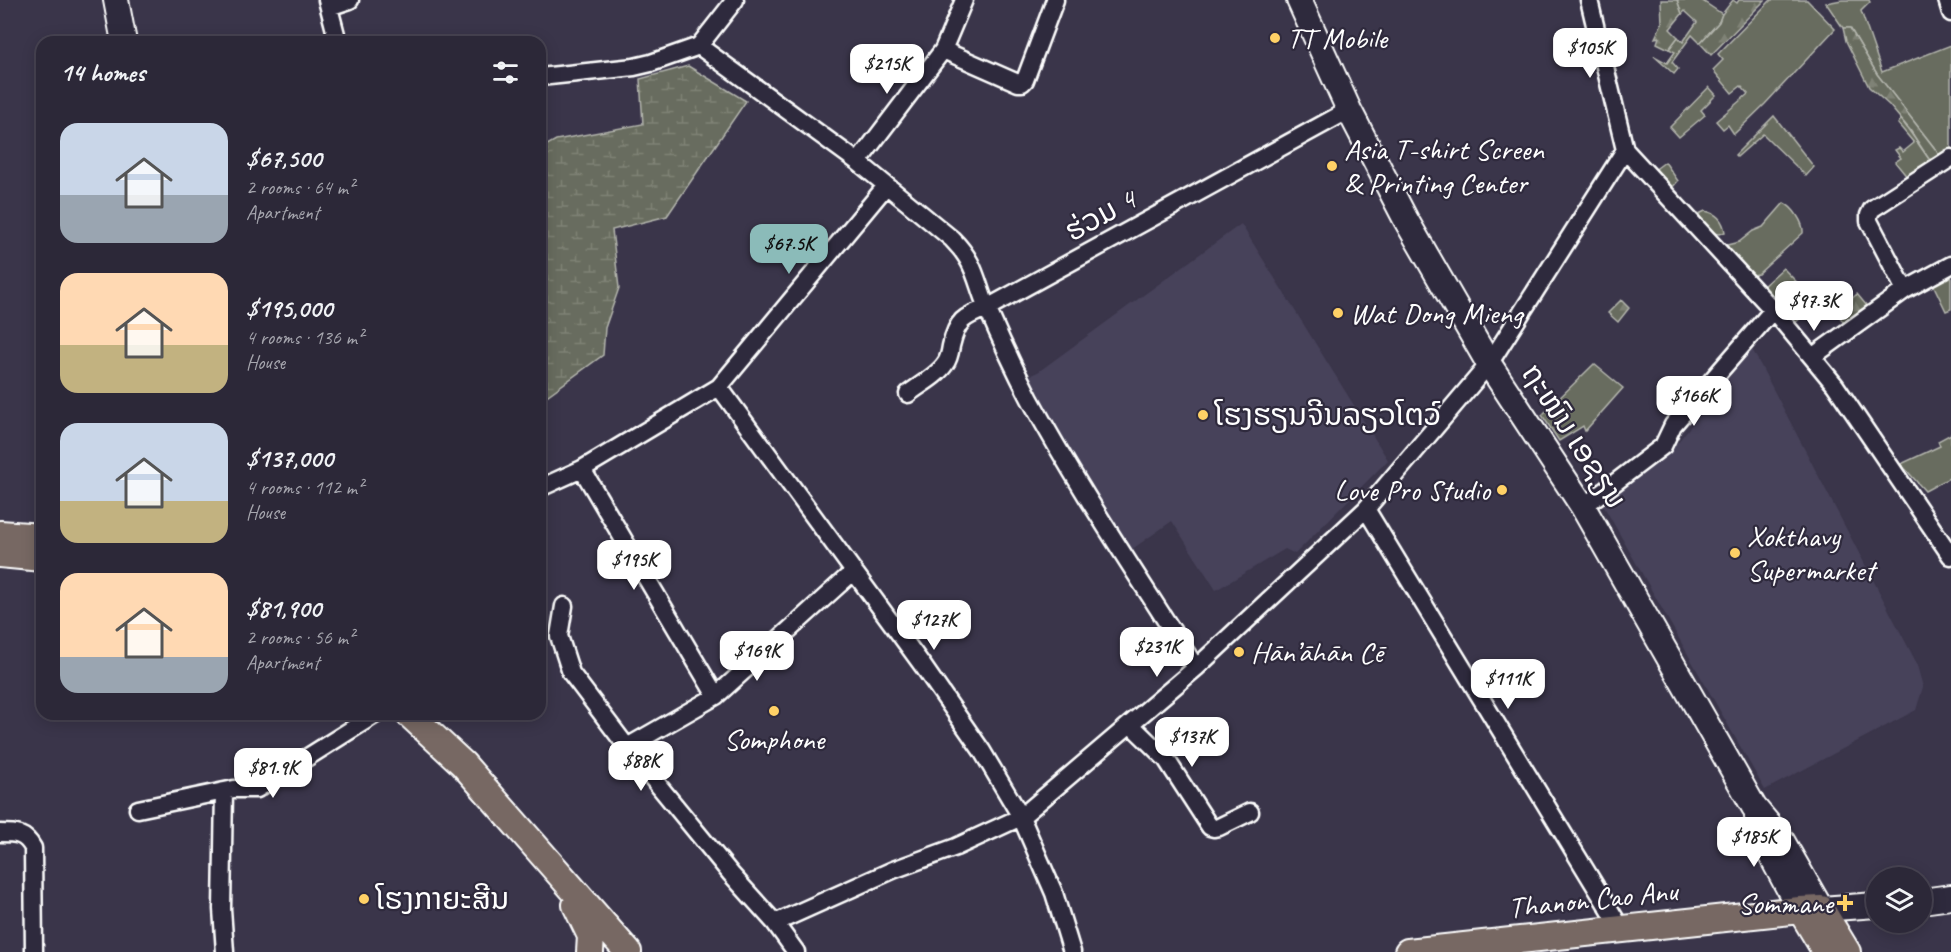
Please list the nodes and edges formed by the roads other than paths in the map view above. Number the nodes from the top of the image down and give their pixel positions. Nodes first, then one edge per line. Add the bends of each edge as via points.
1 (116, 0) edge
2 (350, 0) edge
3 (735, 0) edge
4 (964, 0) edge
5 (1055, 0) edge
6 (1299, 0) edge
7 (1588, 0) edge
8 (1947, 0) edge
9 (328, 3) edge
10 (1951, 13) edge
11 (123, 36) edge
12 (336, 36) edge
13 (699, 46) junction
14 (943, 50) junction
15 (546, 76) edge
16 (1349, 110) junction
17 (1625, 150) junction
18 (1951, 158) edge
19 (858, 162) junction
20 (886, 186) junction
21 (1951, 265) edge
22 (1905, 290) junction
23 (987, 308) junction
24 (1773, 310) junction
25 (1812, 357) junction
26 (1489, 364) junction
27 (719, 387) junction
28 (908, 394) dead end
29 (582, 469) junction
30 (546, 485) edge
31 (1583, 507) junction
32 (1366, 509) junction
33 (0, 534) edge
34 (36, 537) edge
35 (0, 554) edge
36 (1951, 556) edge
37 (36, 557) edge
38 (854, 572) junction
39 (564, 606) dead end
40 (1196, 668) junction
41 (716, 696) junction
42 (366, 720) edge
43 (415, 720) edge
44 (1130, 724) junction
45 (627, 747) junction
46 (224, 791) junction
47 (138, 809) dead end
48 (1250, 812) dead end
49 (1021, 817) junction
50 (0, 833) edge
51 (547, 860) junction
52 (1951, 897) edge
53 (1932, 900) edge
54 (1866, 906) edge
55 (1811, 910) junction
56 (775, 923) junction
57 (1622, 930) junction
58 (34, 952) edge
59 (225, 952) edge
60 (590, 952) edge
61 (628, 952) edge
62 (796, 952) edge
63 (1072, 952) edge
64 (1408, 952) edge
65 (1826, 952) edge
66 (1847, 952) edge

1 - 11 main road
2 - 9 street
3 - 13 street
4 - 14 street
5 - 14 street via 1022,83
6 - 16 main road, ຖະໜົນ ເອຊຽນ
7 - 17 street
8 - 10 street
9 - 12 street
13 - 15 street via 634,67
13 - 19 street
14 - 19 street
16 - 23 street, ຮ່ວມ 4
16 - 26 main road, ຖະໜົນ ເອຊຽນ via 1406,220
17 - 24 street
17 - 26 street
18 - 22 street via 1869,215
19 - 20 street
20 - 23 street via 963,251 972,264
20 - 27 street
21 - 22 street
22 - 25 street
23 - 28 street, ຮ່ວມ 4 via 958,323 944,367
23 - 40 street via 1030,398
24 - 25 street
24 - 31 street via 1673,425 1663,446
25 - 36 street
26 - 31 main road, ຖະໜົນ ເອຊຽນ
26 - 32 street
27 - 29 street
27 - 38 street
29 - 30 street
29 - 41 street
31 - 55 main road, ຖະໜົນ ເອຊຽນ via 1754,807 1767,848
32 - 40 street
32 - 57 street
33 - 34 main road
35 - 37 main road
38 - 41 street
38 - 49 street via 982,751
39 - 45 street via 559,636 571,673
40 - 44 street
41 - 45 street
42 - 46 street via 257,789
43 - 51 main road via 463,764
44 - 48 street via 1166,759 1210,827
44 - 49 street
45 - 56 street
46 - 47 street
46 - 59 street
49 - 56 street
49 - 63 street via 1054,893
50 - 58 street via 20,834 29,839 33,848
51 - 60 main road via 583,916 591,936
51 - 61 main road
52 - 53 main road
54 - 55 main road
55 - 57 main road, Thanon Cao Anu
55 - 65 main road, ຖະໜົນ ເອຊຽນ
55 - 66 main road, ຖະໜົນ ເອຊຽນ
56 - 62 street
57 - 64 main road, Thanon Cao Anu

